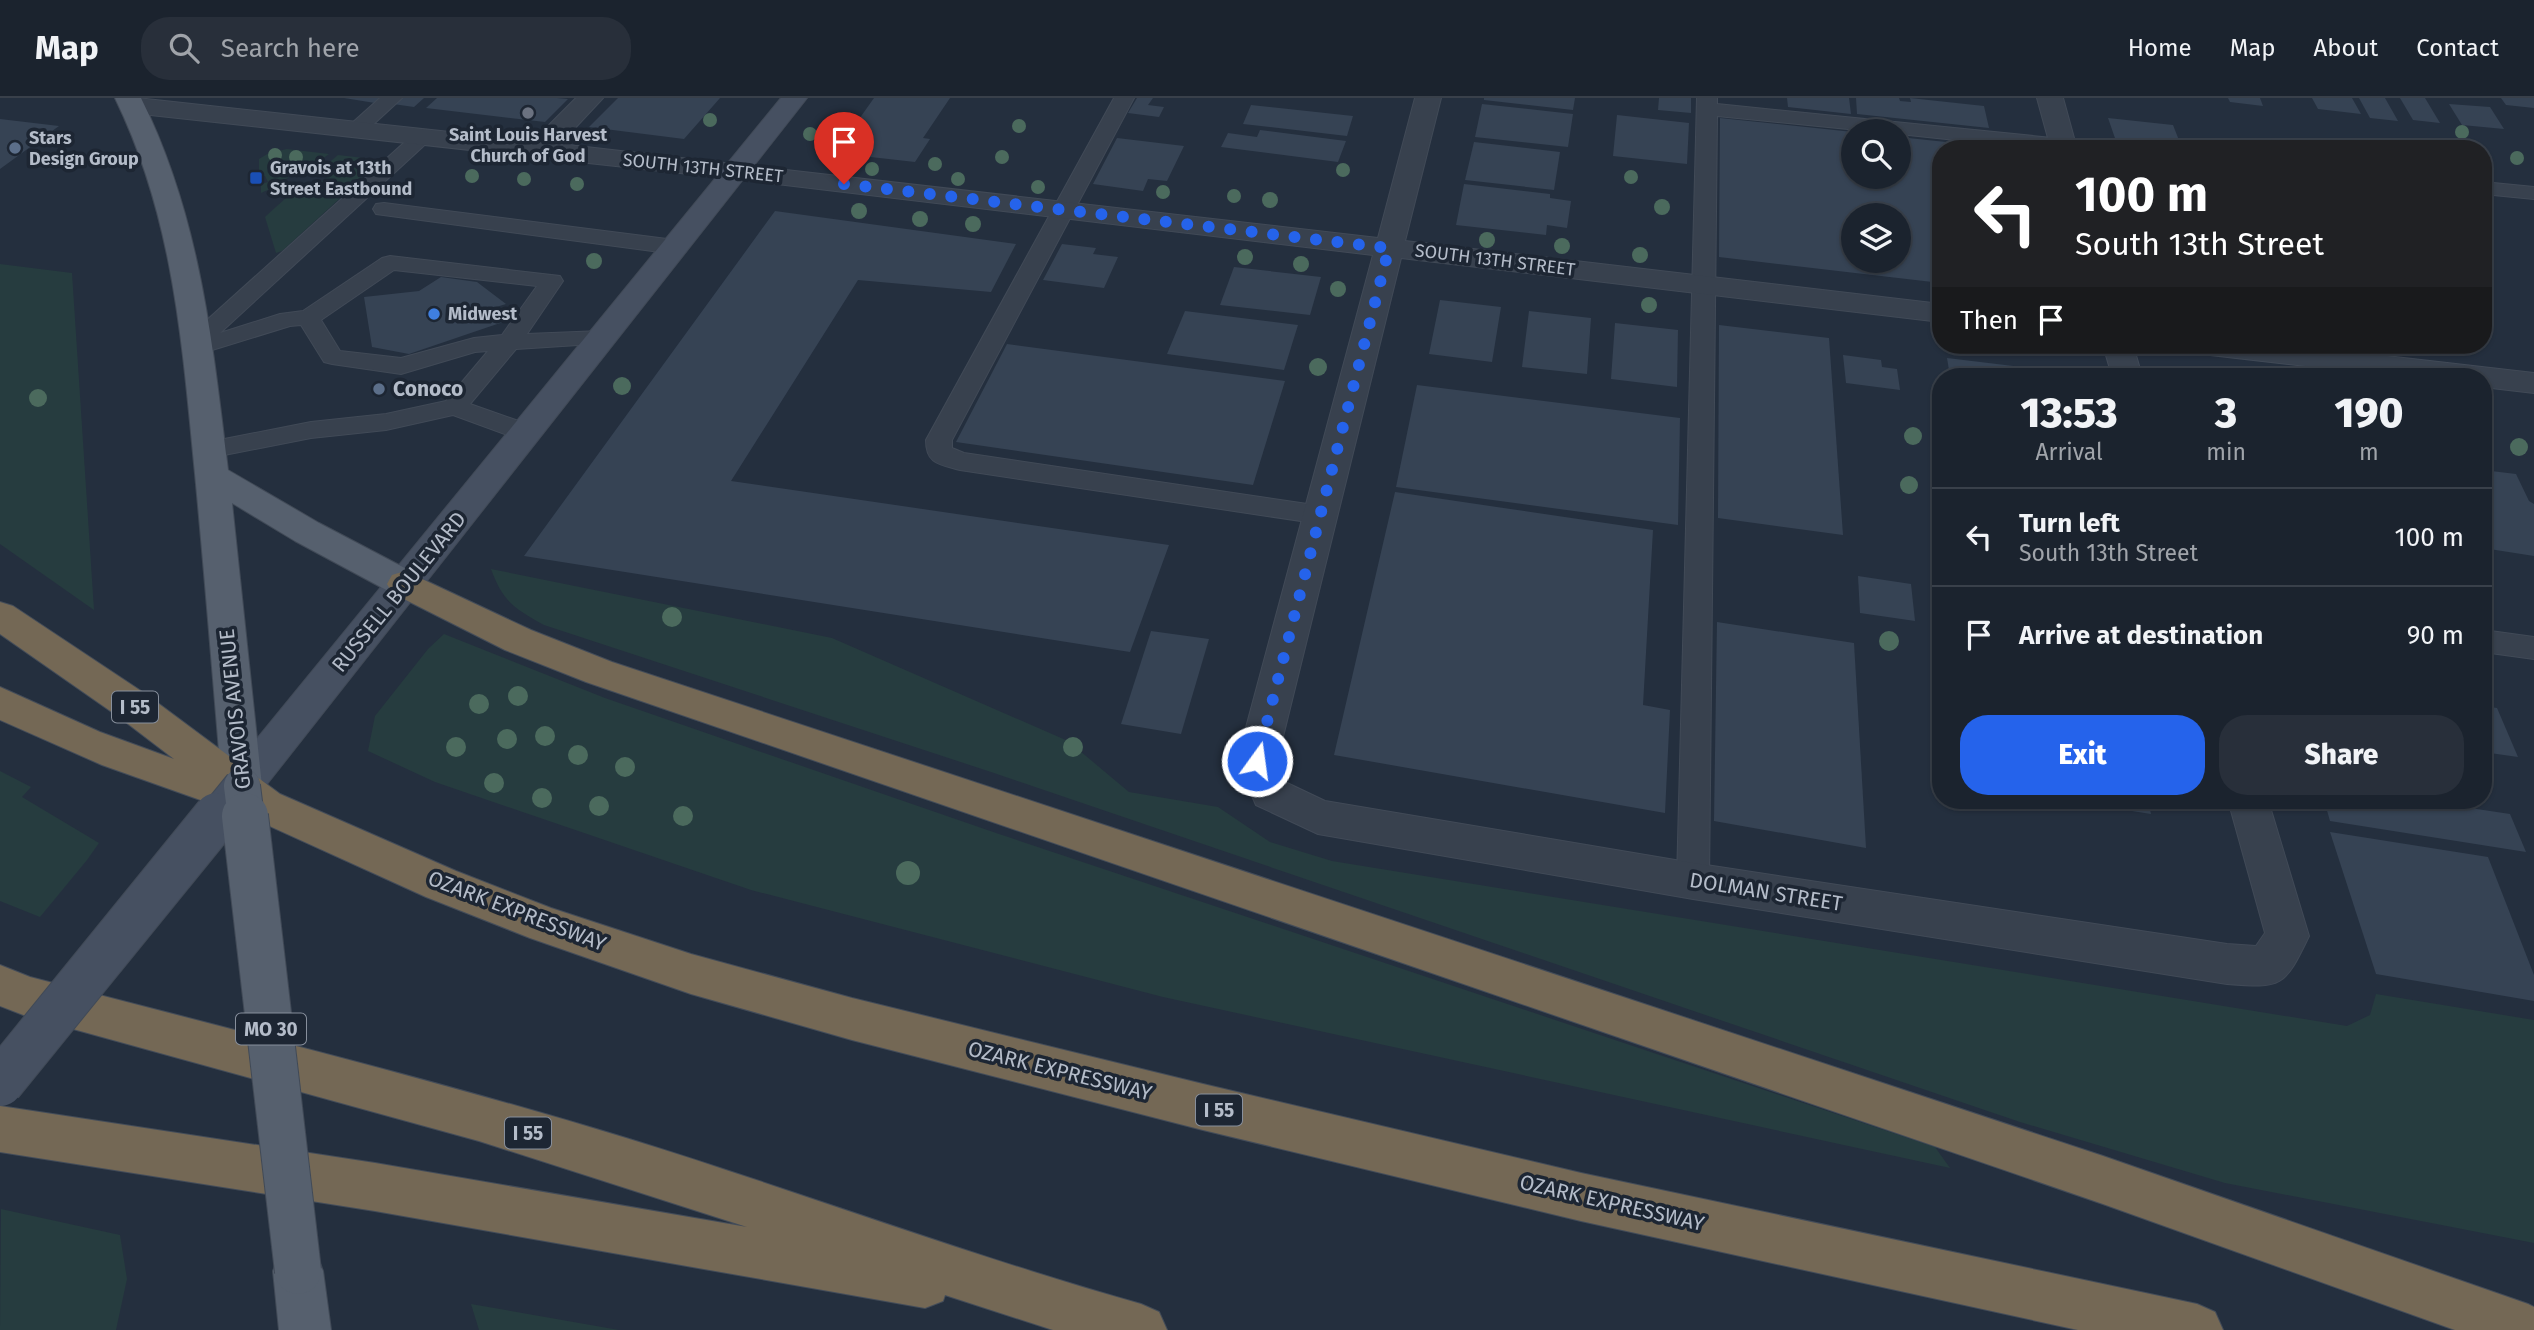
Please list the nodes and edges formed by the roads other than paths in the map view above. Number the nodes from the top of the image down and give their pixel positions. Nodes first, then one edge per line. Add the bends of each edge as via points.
1 (392, 98) edge
2 (590, 98) edge
3 (794, 98) edge
4 (1124, 98) edge
5 (1428, 98) edge
6 (2050, 98) edge
7 (134, 100) edge
8 (1707, 103) edge
9 (358, 128) junction
10 (423, 136) junction
11 (2007, 140) edge
12 (2062, 140) edge
13 (539, 150) junction
14 (735, 171) junction
15 (2492, 189) edge
16 (2534, 193) edge
17 (384, 209) dead end
18 (1063, 210) junction
19 (675, 247) junction
20 (1389, 248) junction
21 (1702, 285) junction
22 (1932, 312) edge
23 (308, 318) junction
24 (601, 338) junction
25 (509, 342) junction
26 (195, 346) junction
27 (2287, 354) edge
28 (2407, 368) edge
29 (2492, 378) edge
30 (2534, 383) edge
31 (454, 407) junction
32 (527, 433) junction
33 (210, 463) junction
34 (1321, 515) junction
35 (405, 584) junction
36 (0, 616) edge
37 (2492, 642) edge
38 (2534, 648) edge
39 (0, 702) edge
40 (254, 796) junction
41 (2251, 809) edge
42 (1693, 881) junction
43 (0, 985) edge
44 (0, 1083) edge
45 (0, 1129) edge
46 (1048, 1305) junction
47 (305, 1330) edge
48 (1141, 1330) edge
49 (2197, 1330) edge
50 (2528, 1330) edge

1 - 9 lane
2 - 13 street
3 - 14 main road, RUSSELL BOULEVARD
4 - 18 lane
5 - 20 street
6 - 12 street
7 - 9 street, SOUTH 13TH STREET
7 - 26 main road, GRAVOIS AVENUE via 176,217
8 - 11 lane
8 - 21 lane
9 - 10 street, SOUTH 13TH STREET
10 - 13 street, SOUTH 13TH STREET
10 - 26 lane
13 - 14 street, SOUTH 13TH STREET
14 - 18 street, SOUTH 13TH STREET
14 - 19 main road, RUSSELL BOULEVARD
15 - 16 lane
17 - 19 lane
18 - 20 street, SOUTH 13TH STREET
18 - 34 lane via 939,440 939,453 960,461
19 - 24 main road, RUSSELL BOULEVARD
20 - 21 street, SOUTH 13TH STREET
20 - 34 street
21 - 22 street, SOUTH 13TH STREET
21 - 42 lane
23 - 25 lane via 332,357 372,365 401,366 474,345
23 - 25 lane via 390,263 552,281
23 - 26 lane via 288,319
24 - 25 lane
24 - 32 main road, RUSSELL BOULEVARD
25 - 31 lane
26 - 33 main road, GRAVOIS AVENUE
27 - 28 street
29 - 30 street
31 - 32 lane
31 - 33 lane via 348,416
32 - 35 main road, RUSSELL BOULEVARD
33 - 35 main road via 307,532
33 - 40 main road, GRAVOIS AVENUE via 232,683
34 - 42 street, DOLMAN STREET via 1257,761 1270,793 1318,817
35 - 40 main road, RUSSELL BOULEVARD via 298,718
35 - 50 highway via 518,640 599,672 2063,1167
36 - 40 highway, OZARK EXPRESSWAY / I 55 via 134,706
37 - 38 lane
39 - 40 highway via 45,727 149,767
40 - 44 main road, RUSSELL BOULEVARD, bridge
40 - 47 main road, GRAVOIS AVENUE / MO 30, bridge
40 - 49 highway, OZARK EXPRESSWAY / I 55 via 441,884 691,974 1203,1107 1581,1197
41 - 42 street, DOLMAN STREET via 2287,936 2267,967
43 - 46 highway, I 55 via 26,996 438,1106 629,1163
45 - 46 highway via 375,1187
46 - 48 highway, I 55

